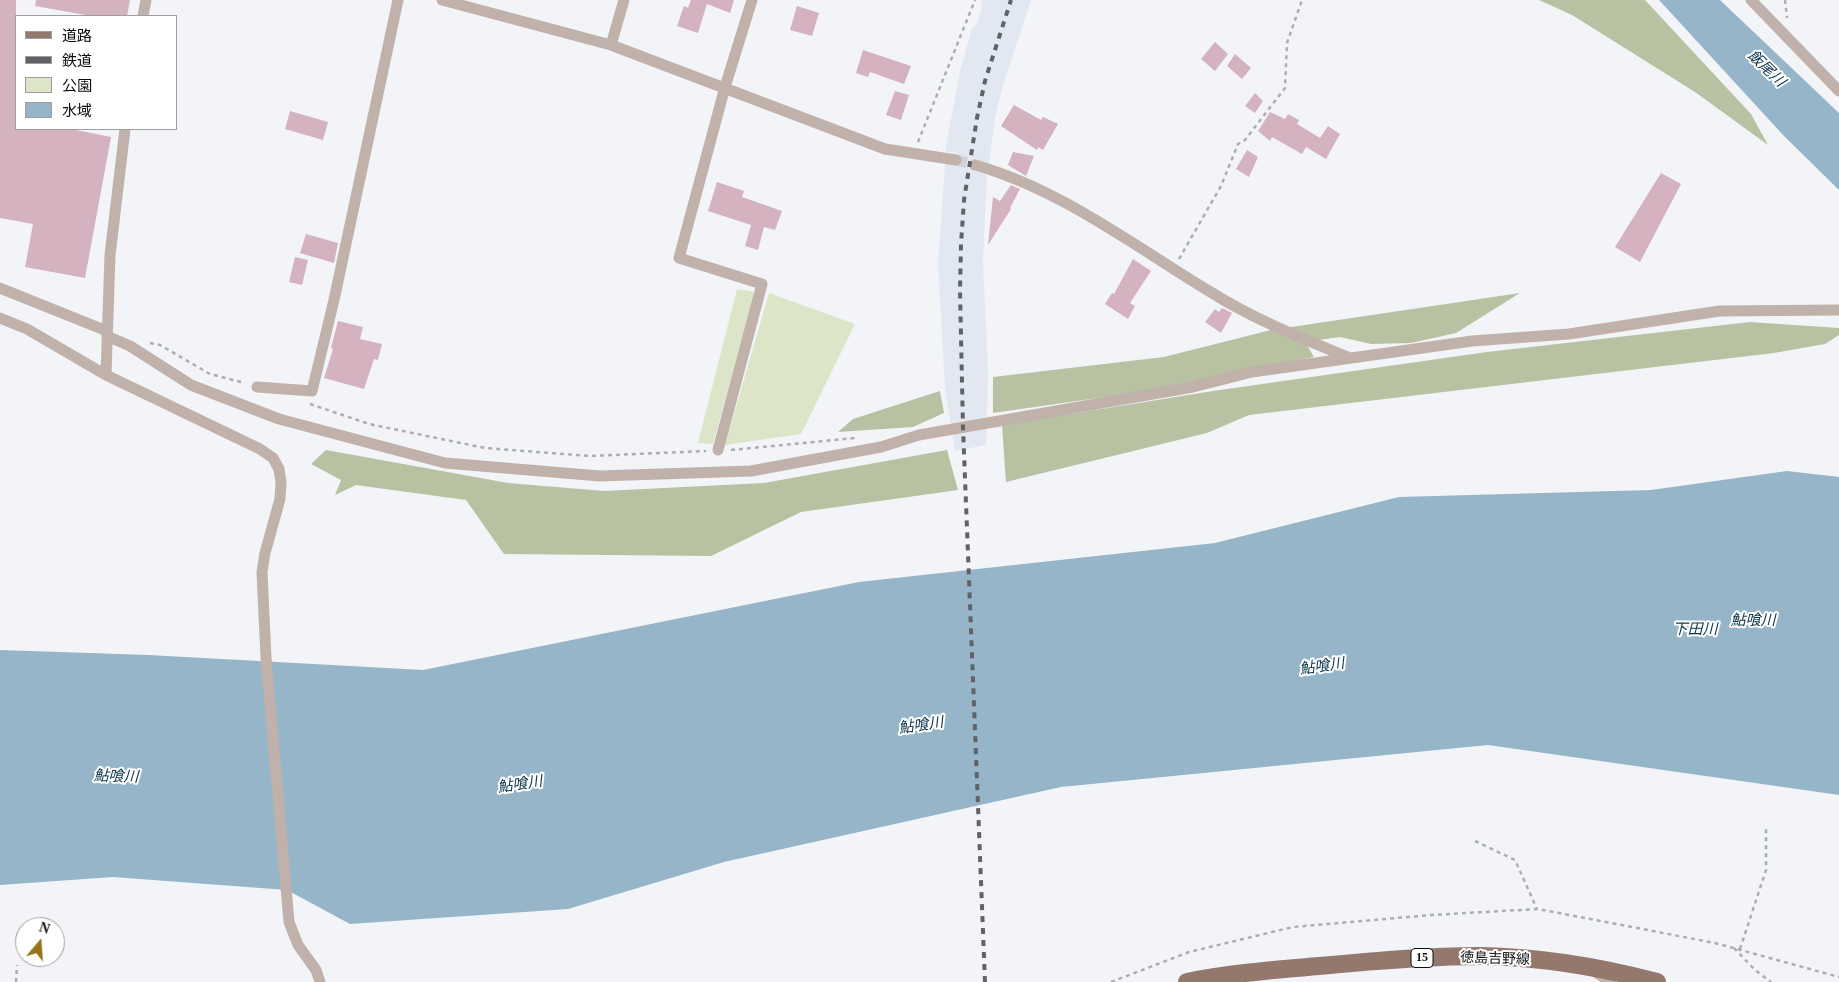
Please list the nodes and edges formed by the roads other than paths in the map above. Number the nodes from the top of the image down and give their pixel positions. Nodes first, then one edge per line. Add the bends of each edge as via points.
1 (146, 0) edge
2 (398, 0) edge
3 (442, 0) edge
4 (624, 0) edge
5 (752, 0) edge
6 (1750, 0) edge
7 (143, 15) edge
8 (611, 44) junction
9 (726, 87) junction
10 (1839, 91) edge
11 (125, 130) edge
12 (956, 160) tunnel mouth
13 (975, 164) tunnel mouth
14 (0, 288) edge
15 (0, 294) edge
16 (22, 296) junction
17 (1839, 310) edge
18 (0, 318) edge
19 (107, 333) junction
20 (1351, 358) junction
21 (106, 375) junction
22 (257, 387) road end
23 (718, 450) road end
24 (1332, 964) junction
25 (1590, 968) junction
26 (320, 982) edge
27 (1187, 982) edge
28 (1282, 982) edge
29 (1610, 982) edge
30 (1657, 982) edge

1 - 7 street
2 - 22 street via 312,392
3 - 8 street
4 - 8 street
5 - 9 street
6 - 10 street
8 - 9 street
9 - 12 street via 885,149
9 - 23 street via 679,258 762,284
11 - 19 street via 110,255
13 - 20 street via 1047,192 1259,320
14 - 16 street
15 - 16 street
16 - 19 street
17 - 20 street via 1719,310 1569,334 1472,341
18 - 21 street via 27,329
19 - 20 street via 191,385 279,419 444,463 600,476 751,471 881,447 919,435 1193,387 1252,372
19 - 21 street
21 - 26 street via 260,449 273,458 279,469 280,499 262,572 266,658 289,922 298,945 316,970
24 - 25 main road, 徳島吉野線 / 15 via 1481,956
24 - 27 main road, 徳島吉野線 / 15 via 1222,975
24 - 28 main road, 徳島吉野線 / 15
25 - 29 street
25 - 30 main road, 徳島吉野線 / 15

